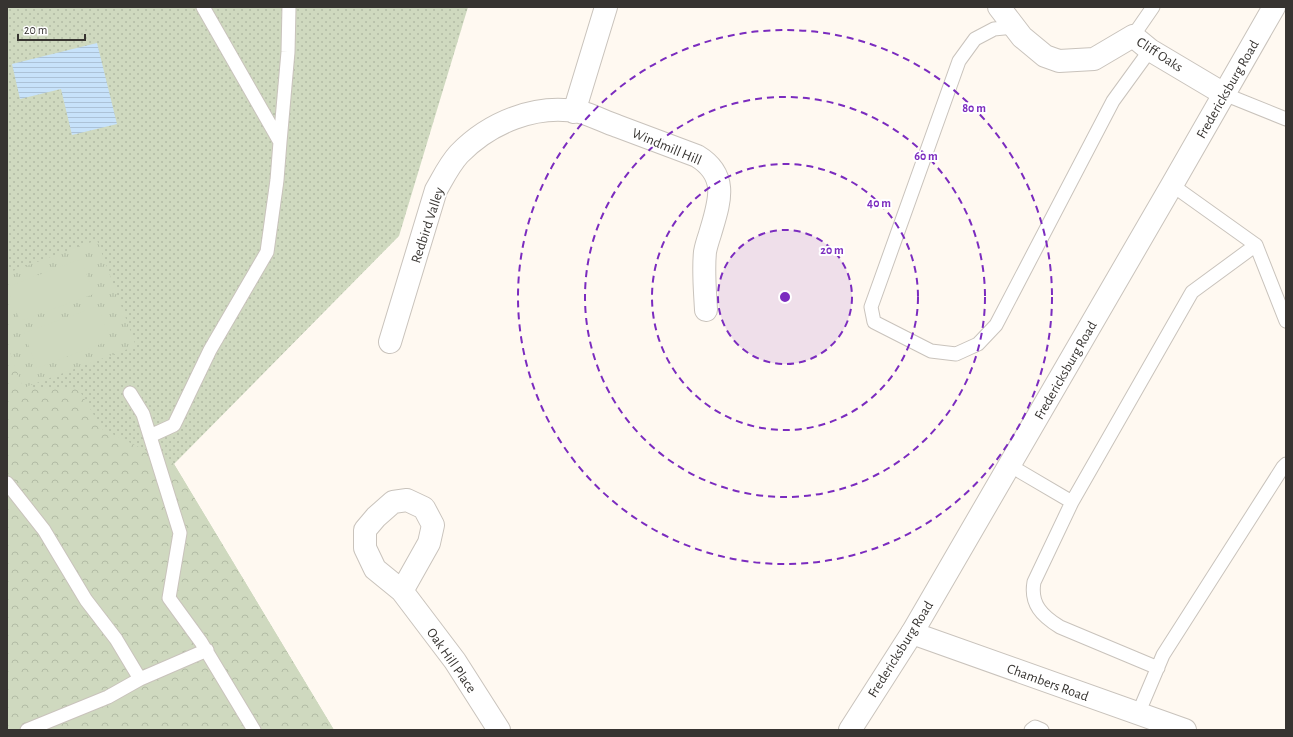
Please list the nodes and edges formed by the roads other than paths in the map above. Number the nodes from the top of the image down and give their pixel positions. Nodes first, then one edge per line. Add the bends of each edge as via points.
1 (202, 7) edge
2 (289, 7) edge
3 (606, 7) edge
4 (998, 7) edge
5 (1153, 7) edge
6 (1274, 7) edge
7 (1014, 27) junction
8 (1133, 36) junction
9 (1150, 50) junction
10 (1224, 94) junction
11 (574, 112) junction
12 (1286, 119) edge
13 (280, 142) junction
14 (1172, 185) junction
15 (1256, 245) junction
16 (706, 310) dead end
17 (1286, 321) edge
18 (390, 342) dead end
19 (130, 393) dead end
20 (150, 436) junction
21 (1286, 464) edge
22 (1010, 465) junction
23 (7, 483) edge
24 (1072, 502) junction
25 (402, 591) dead end
26 (912, 632) junction
27 (207, 650) junction
28 (1158, 668) junction
29 (140, 679) junction
30 (1138, 714) junction
31 (27, 730) edge
32 (254, 730) edge
33 (499, 730) edge
34 (850, 730) edge
35 (1031, 730) edge
36 (1042, 730) edge
37 (1185, 730) edge

1 - 13 lane
2 - 13 lane
3 - 11 street
4 - 7 street, Cliff Oaks
5 - 8 lane
6 - 10 street, Fredericksburg Road
7 - 8 street, Cliff Oaks via 1035,49 1059,61 1094,59
7 - 9 lane via 994,29 975,39 959,61 871,307 874,322 931,351 956,354 978,344 996,325 1113,101
8 - 9 street, Cliff Oaks
9 - 10 street, Cliff Oaks
10 - 12 lane
10 - 14 street, Fredericksburg Road
11 - 16 street, Windmill Hill via 697,156 713,169 720,188 718,209 705,250
11 - 18 street, Redbird Valley via 556,110 528,114 502,122 478,136 458,155 436,190
13 - 20 lane via 267,252 210,350 174,425
14 - 15 lane
14 - 22 street, Fredericksburg Road
15 - 17 lane
15 - 24 lane via 1192,292
19 - 20 lane via 143,414
20 - 27 lane via 180,533 169,598
21 - 28 lane via 1163,655
22 - 24 lane
22 - 26 street, Fredericksburg Road
23 - 29 lane via 44,530 86,600 116,639
24 - 28 lane via 1034,582 1032,592 1039,611 1060,627
25 - 33 street, Oak Hill Place via 455,661
26 - 30 street, Chambers Road
26 - 34 street, Fredericksburg Road
27 - 29 lane
27 - 32 lane
28 - 30 lane
29 - 31 lane via 108,697
30 - 37 street, Chambers Road
35 - 36 lane via 1035,727

